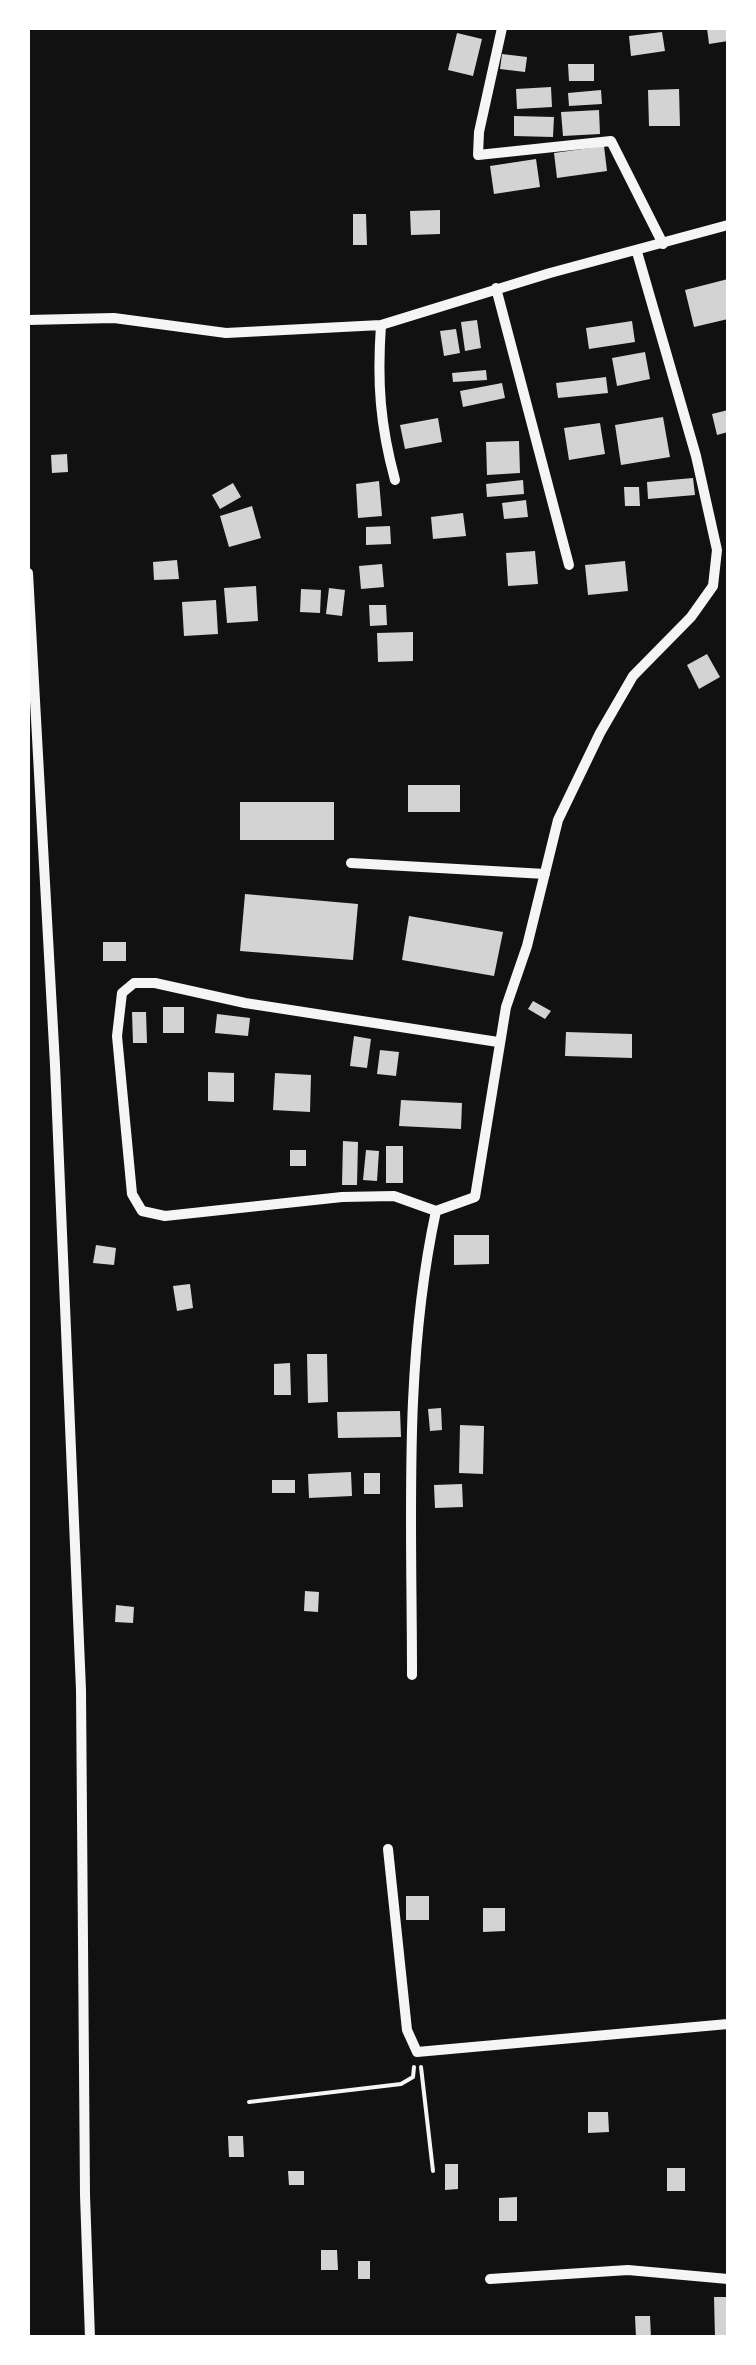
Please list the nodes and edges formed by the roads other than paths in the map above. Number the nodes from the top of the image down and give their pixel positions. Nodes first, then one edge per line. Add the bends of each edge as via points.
1 (502, 28) edge
2 (728, 225) edge
3 (663, 244) junction
4 (637, 252) junction
5 (496, 288) junction
6 (28, 320) edge
7 (381, 325) junction
8 (395, 480) dead end
9 (569, 565) dead end
10 (28, 572) edge
11 (351, 863) dead end
12 (545, 874) junction
13 (498, 1042) junction
14 (436, 1211) junction
15 (412, 1675) dead end
16 (388, 1849) dead end
17 (728, 2024) edge
18 (490, 2278) dead end
19 (728, 2278) edge
20 (90, 2338) edge

1 - 3 street via 478,155 611,141
2 - 3 street
3 - 4 street
4 - 5 street
4 - 12 street via 700,475 717,550 713,586 633,676 558,820
5 - 7 street
5 - 9 street
6 - 7 street via 114,318 226,333
7 - 8 street via 377,385
10 - 20 street via 81,1690
11 - 12 street
12 - 13 street
13 - 14 street via 475,1197
13 - 14 street via 155,983 134,983 122,993 120,1076 132,1194 142,1211 165,1216 394,1196
14 - 15 street via 412,1401
16 - 17 street via 416,2052
18 - 19 street via 628,2270

